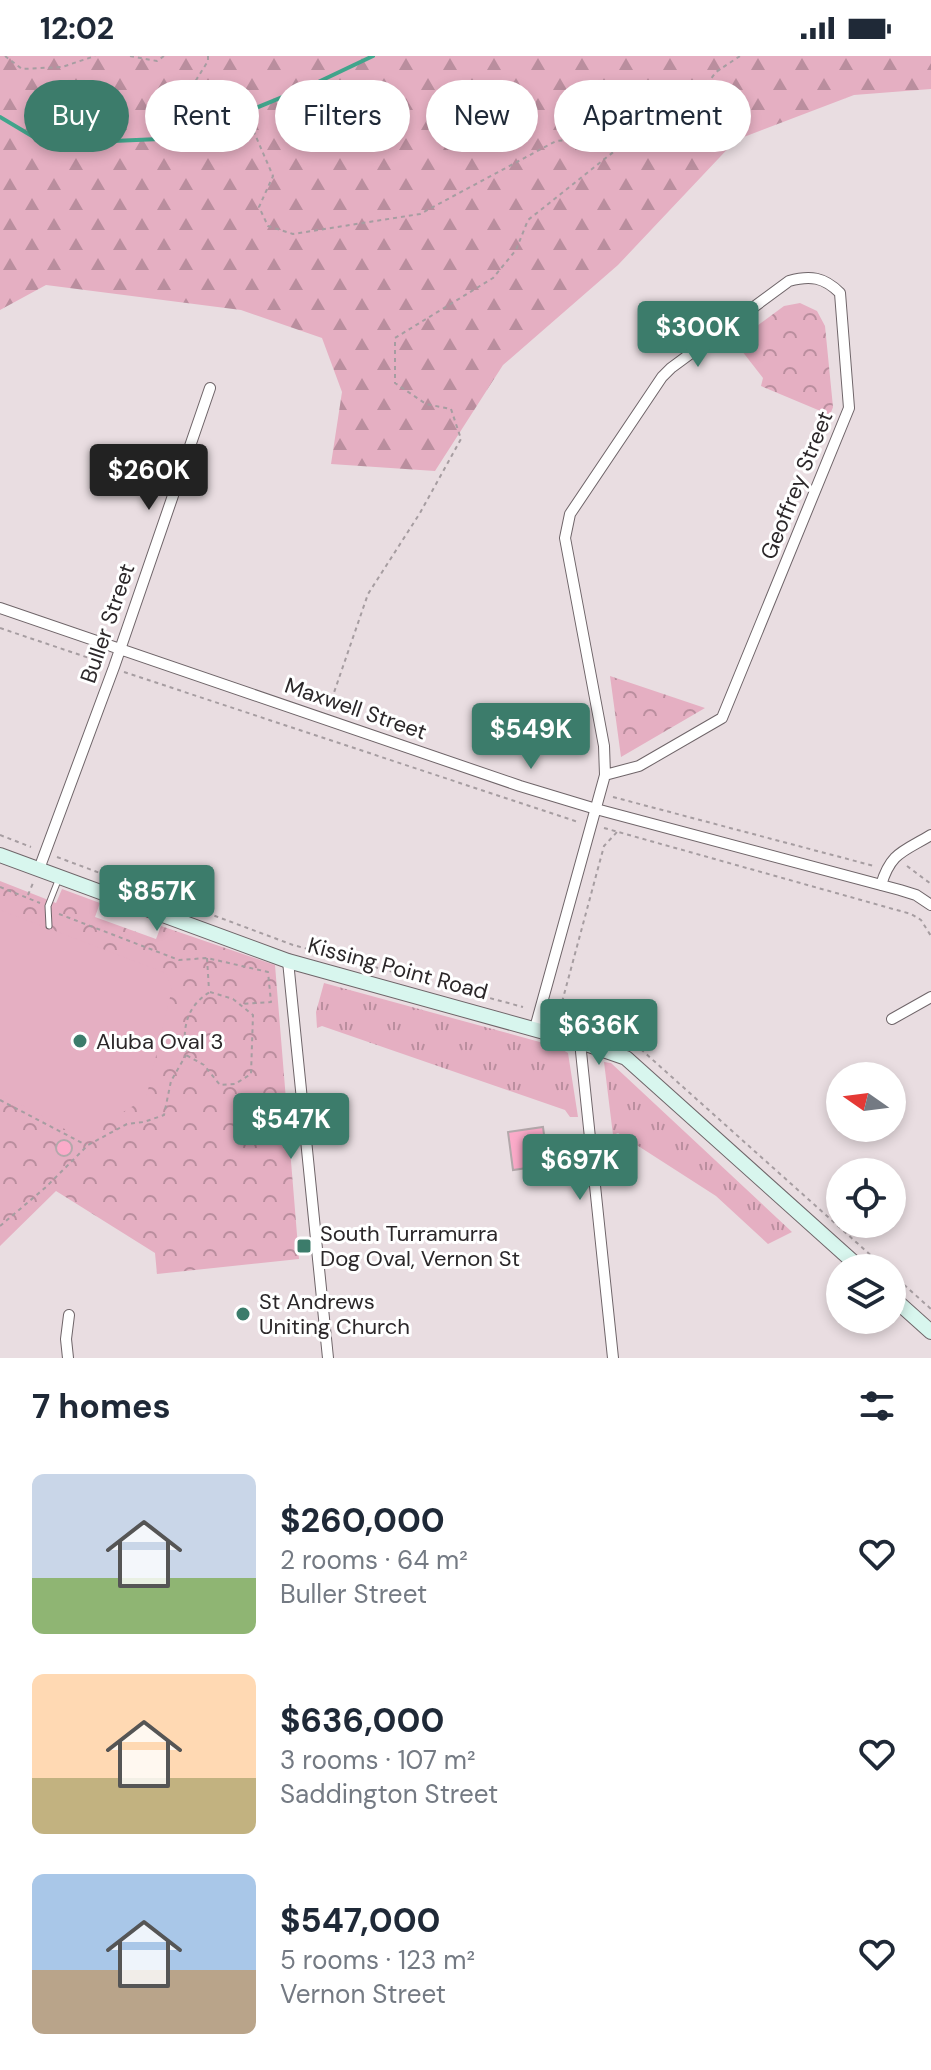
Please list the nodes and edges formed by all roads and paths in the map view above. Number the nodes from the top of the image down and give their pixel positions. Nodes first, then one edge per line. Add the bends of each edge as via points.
1 (5, 56) edge
2 (95, 56) edge
3 (130, 56) edge
4 (164, 56) edge
5 (208, 56) edge
6 (740, 56) edge
7 (710, 80) edge
8 (554, 142) edge
9 (613, 152) edge
10 (210, 388) dead end
11 (0, 608) edge
12 (0, 628) edge
13 (119, 647) junction
14 (105, 663) dead end
15 (123, 671) dead end
16 (325, 718) junction
17 (605, 775) junction
18 (612, 796) dead end
19 (596, 809) junction
20 (578, 822) dead end
21 (603, 828) dead end
22 (618, 832) junction
23 (0, 835) edge
24 (931, 835) edge
25 (31, 847) dead end
26 (0, 855) edge
27 (57, 857) dead end
28 (739, 858) dead end
29 (906, 865) dead end
30 (737, 866) junction
31 (874, 866) dead end
32 (37, 874) junction
33 (59, 877) junction
34 (931, 884) edge
35 (881, 885) junction
36 (0, 887) edge
37 (27, 898) junction
38 (931, 905) edge
39 (48, 906) junction
40 (49, 926) dead end
41 (931, 936) edge
42 (207, 958) junction
43 (288, 961) junction
44 (210, 992) junction
45 (931, 997) edge
46 (240, 1004) junction
47 (523, 1007) dead end
48 (558, 1017) dead end
49 (892, 1019) dead end
50 (535, 1028) junction
51 (580, 1042) junction
52 (186, 1055) junction
53 (0, 1100) edge
54 (88, 1145) junction
55 (0, 1226) edge
56 (844, 1254) edge
57 (906, 1287) edge
58 (931, 1309) edge
59 (906, 1310) edge
60 (69, 1315) dead end
61 (931, 1332) edge
62 (68, 1358) edge
63 (328, 1358) edge
64 (613, 1358) edge

1 - 2 path via 22,69 62,67
3 - 4 path via 157,61
5 - 8 path via 188,93 214,111 244,109 273,176 259,207 268,226 293,234 420,214
6 - 7 path
9 - 16 path via 528,220 516,250 493,278 395,338 395,383 426,404 451,409 461,439 368,594
10 - 13 street, Buller Street
11 - 13 street, Maxwell Street
12 - 14 path
13 - 16 street, Maxwell Street
13 - 32 street, Buller Street
15 - 20 path
16 - 19 street, Maxwell Street
17 - 17 street, Geoffrey Street via 565,538 570,514 671,368 789,281 820,279 840,293 849,408 722,718 639,766
17 - 19 street, Geoffrey Street
18 - 31 path
19 - 35 street, Maxwell Street
19 - 50 street, Geoffrey Street
21 - 22 path
22 - 30 path
22 - 48 path via 604,846
23 - 25 path
24 - 35 street via 895,857
26 - 32 street, Kissing Point Road
27 - 47 path via 293,945
28 - 30 path
29 - 34 path
30 - 41 path via 911,914
32 - 33 street, Kissing Point Road
32 - 37 path
33 - 39 lane
33 - 43 street, Kissing Point Road
35 - 38 street, Maxwell Street
36 - 37 path
37 - 39 path
39 - 40 lane
39 - 42 path via 179,960
42 - 44 path
42 - 46 path via 268,972 271,1002
43 - 50 street, Kissing Point Road
43 - 63 street
44 - 46 path
44 - 52 path via 197,999 190,1015 183,1034
45 - 49 street
46 - 52 path via 253,1015 251,1074 235,1084 220,1085 204,1065
50 - 51 street, Kissing Point Road
51 - 56 street, Kissing Point Road via 626,1058
51 - 64 street
52 - 54 path via 171,1081 164,1115 127,1124
53 - 54 path
54 - 55 path
57 - 58 path
59 - 61 street
60 - 62 street

